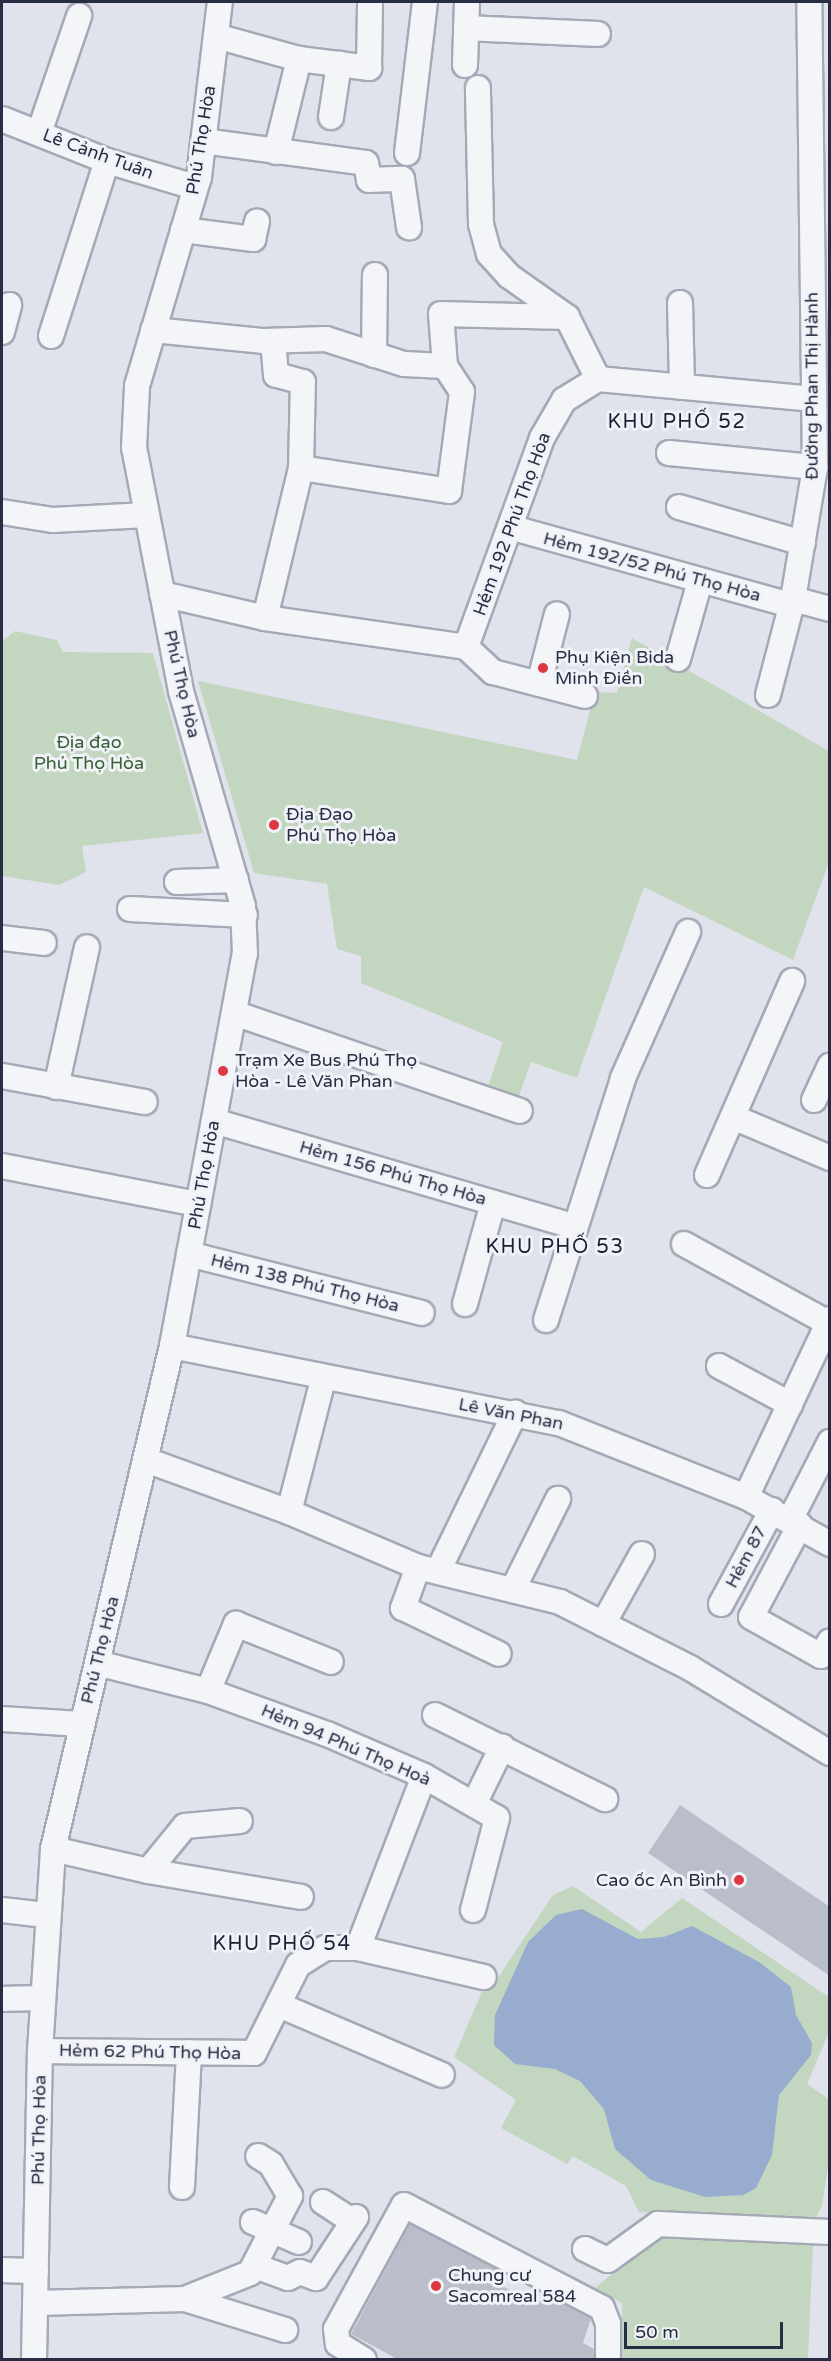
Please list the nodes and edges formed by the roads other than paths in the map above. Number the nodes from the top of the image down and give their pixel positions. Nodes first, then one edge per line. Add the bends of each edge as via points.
1 (220, 2) edge
2 (370, 2) edge
3 (425, 2) edge
4 (466, 2) edge
5 (809, 2) edge
6 (79, 16) dead end
7 (466, 28) junction
8 (598, 34) dead end
9 (216, 36) junction
10 (299, 59) junction
11 (339, 64) junction
12 (465, 64) dead end
13 (478, 88) dead end
14 (331, 117) dead end
15 (2, 119) edge
16 (39, 133) junction
17 (203, 141) junction
18 (276, 152) junction
19 (407, 153) dead end
20 (107, 161) junction
21 (820, 179) edge
22 (195, 187) junction
23 (257, 221) dead end
24 (409, 227) dead end
25 (183, 230) junction
26 (375, 275) dead end
27 (680, 303) dead end
28 (9, 305) dead end
29 (567, 317) junction
30 (153, 330) junction
31 (2, 332) edge
32 (51, 336) dead end
33 (273, 340) junction
34 (374, 354) junction
35 (445, 366) junction
36 (598, 379) junction
37 (682, 387) junction
38 (814, 399) junction
39 (669, 453) dead end
40 (815, 467) junction
41 (301, 468) junction
42 (820, 502) edge
43 (679, 507) dead end
44 (2, 512) edge
45 (146, 515) junction
46 (513, 528) junction
47 (803, 543) junction
48 (700, 580) junction
49 (162, 594) junction
50 (792, 602) junction
51 (830, 609) edge
52 (557, 614) dead end
53 (265, 618) junction
54 (466, 646) junction
55 (678, 660) dead end
56 (539, 684) junction
57 (768, 695) dead end
58 (585, 696) dead end
59 (236, 880) junction
60 (177, 882) dead end
61 (130, 909) dead end
62 (245, 915) junction
63 (688, 932) dead end
64 (2, 940) edge
65 (44, 943) dead end
66 (87, 947) dead end
67 (792, 981) dead end
68 (234, 1013) junction
69 (830, 1065) edge
70 (2, 1076) edge
71 (64, 1089) junction
72 (814, 1100) dead end
73 (144, 1102) dead end
74 (520, 1111) dead end
75 (733, 1117) junction
76 (214, 1121) junction
77 (830, 1158) edge
78 (2, 1166) edge
79 (707, 1175) dead end
80 (493, 1203) junction
81 (198, 1204) junction
82 (572, 1226) junction
83 (684, 1244) dead end
84 (189, 1254) junction
85 (465, 1304) dead end
86 (422, 1313) dead end
87 (546, 1320) dead end
88 (829, 1321) edge
89 (172, 1346) junction
90 (718, 1366) dead end
91 (323, 1380) junction
92 (790, 1404) junction
93 (515, 1413) junction
94 (830, 1442) edge
95 (146, 1460) junction
96 (746, 1497) junction
97 (558, 1499) dead end
98 (289, 1512) junction
99 (787, 1518) junction
100 (830, 1544) edge
101 (642, 1554) dead end
102 (429, 1568) junction
103 (513, 1589) junction
104 (721, 1604) dead end
105 (603, 1624) junction
106 (830, 1641) edge
107 (500, 1654) dead end
108 (331, 1662) dead end
109 (97, 1663) junction
110 (208, 1691) junction
111 (435, 1715) dead end
112 (2, 1719) edge
113 (81, 1724) junction
114 (502, 1747) junction
115 (830, 1753) edge
116 (424, 1776) junction
117 (605, 1798) dead end
118 (474, 1804) junction
119 (240, 1821) dead end
120 (52, 1849) junction
121 (148, 1871) junction
122 (301, 1898) dead end
123 (2, 1910) edge
124 (472, 1910) dead end
125 (46, 1915) junction
126 (358, 1948) junction
127 (484, 1977) dead end
128 (42, 1998) junction
129 (2, 1999) edge
130 (279, 2005) junction
131 (40, 2051) junction
132 (189, 2052) junction
133 (442, 2075) dead end
134 (258, 2156) dead end
135 (182, 2187) dead end
136 (323, 2202) dead end
137 (253, 2222) dead end
138 (276, 2231) junction
139 (830, 2232) edge
140 (299, 2242) dead end
141 (585, 2249) dead end
142 (255, 2266) junction
143 (2, 2270) edge
144 (36, 2271) junction
145 (185, 2299) junction
146 (35, 2303) junction
147 (285, 2330) dead end
148 (34, 2360) edge
149 (364, 2360) edge
150 (608, 2360) edge

1 - 9 street, Phú Thọ Hòa
2 - 11 street via 369,68
3 - 19 street
4 - 7 street
5 - 21 street, Đường Phan Thị Hành
6 - 16 street
7 - 8 street
7 - 12 street
9 - 10 street
9 - 17 street, Phú Thọ Hòa
10 - 11 street
10 - 18 street
11 - 14 street
13 - 29 street via 481,224 489,254 509,276
15 - 16 street, Lê Cảnh Tuân
16 - 20 street, Lê Cảnh Tuân
17 - 18 street
17 - 22 street, Phú Thọ Hòa
18 - 24 street via 366,164 369,180 402,179
20 - 22 street, Lê Cảnh Tuân
20 - 32 street
21 - 38 street, Đường Phan Thị Hành
22 - 25 street, Phú Thọ Hòa
23 - 25 street via 253,239
25 - 30 street, Phú Thọ Hòa
26 - 34 street
27 - 37 street
28 - 31 street
29 - 35 street via 441,314
29 - 36 street
30 - 33 street
30 - 45 street, Phú Thọ Hòa via 137,386 134,448
33 - 34 street via 326,339
33 - 41 street via 276,375 303,382
34 - 35 street via 404,364
35 - 41 street via 462,392 449,490
36 - 37 street
36 - 46 street, Hẻm 192 Phú Thọ Hòa via 564,400 542,438
37 - 38 street
38 - 40 street, Đường Phan Thị Hành
39 - 40 street
40 - 42 street, Đường Phan Thị Hành
41 - 53 street
42 - 47 street, Đường Phan Thị Hành
43 - 47 street
44 - 45 street via 53,520
45 - 49 street, Phú Thọ Hòa
46 - 48 street, Hẻm 192/52 Phú Thọ Hòa
46 - 54 street, Hẻm 192 Phú Thọ Hòa
47 - 50 street, Đường Phan Thị Hành
48 - 50 street, Hẻm 192/52 Phú Thọ Hòa
48 - 55 street
49 - 53 street
49 - 59 street, Phú Thọ Hòa via 188,717
50 - 51 street, Hẻm 192/52 Phú Thọ Hòa
50 - 57 street, Đường Phan Thị Hành
52 - 56 street
53 - 54 street
54 - 56 street via 493,672
56 - 58 street
59 - 60 street
59 - 62 street, Phú Thọ Hòa
61 - 62 street
62 - 68 street, Phú Thọ Hòa via 245,954
63 - 82 street via 623,1078
64 - 65 street
66 - 71 street
67 - 75 street
68 - 74 street
68 - 76 street, Phú Thọ Hòa
69 - 72 street
70 - 71 street
71 - 73 street
75 - 77 street
75 - 79 street
76 - 80 street, Hẻm 156 Phú Thọ Hòa
76 - 81 street, Phú Thọ Hòa
78 - 81 street
80 - 82 street, Hẻm 156 Phú Thọ Hòa
80 - 85 street
81 - 84 street, Phú Thọ Hòa
82 - 87 street
83 - 88 street
84 - 86 street, Hẻm 138 Phú Thọ Hòa
84 - 89 street, Phú Thọ Hòa
88 - 92 street
89 - 91 street, Lê Văn Phan
89 - 95 street, Phú Thọ Hòa
90 - 92 street
91 - 93 street, Lê Văn Phan
91 - 98 street
92 - 96 street
93 - 96 street, Lê Văn Phan via 580,1429
93 - 102 street
94 - 99 street
95 - 98 street
95 - 109 street, Phú Thọ Hòa
96 - 99 street, Lê Văn Phan
97 - 103 street
98 - 102 street
99 - 100 street, Lê Văn Phan
99 - 104 street, Hẻm 87
99 - 106 street via 751,1617 821,1656
101 - 105 street
102 - 103 street
102 - 107 street via 403,1608
103 - 105 street via 560,1602
105 - 115 street via 690,1668
108 - 110 street via 236,1624
109 - 110 street, Hẻm 94 Phú Thọ Hoà
109 - 113 street, Phú Thọ Hòa
110 - 116 street, Hẻm 94 Phú Thọ Hoà via 327,1734
111 - 114 street
112 - 113 street
113 - 120 street, Phú Thọ Hòa
114 - 117 street
114 - 118 street
116 - 118 street, Hẻm 94 Phú Thọ Hoà
116 - 126 street
118 - 124 street, Hẻm 94 Phú Thọ Hoà via 497,1818
119 - 121 street via 193,1822 178,1830
120 - 121 street
120 - 125 street, Phú Thọ Hòa
121 - 122 street
123 - 125 street
125 - 128 street, Phú Thọ Hòa
126 - 127 street, Hẻm 62 Phú Thọ Hòa
126 - 130 street, Hẻm 62 Phú Thọ Hòa via 325,1948 305,1956
128 - 129 street
128 - 131 street, Phú Thọ Hòa
130 - 132 street, Hẻm 62 Phú Thọ Hòa via 254,2053
130 - 133 street
131 - 132 street, Hẻm 62 Phú Thọ Hòa
131 - 144 street, Phú Thọ Hòa
132 - 135 street
134 - 138 street via 271,2164 290,2196
136 - 142 street via 354,2219 316,2278 300,2272 288,2278
137 - 138 street
138 - 140 street
138 - 142 street
139 - 141 street via 658,2224 608,2260
142 - 145 street via 250,2273
143 - 144 street
144 - 146 street, Phú Thọ Hòa
145 - 146 street
145 - 147 street
146 - 148 street, Phú Thọ Hòa
149 - 150 street via 338,2344 336,2329 397,2210 408,2205 602,2308 608,2324

